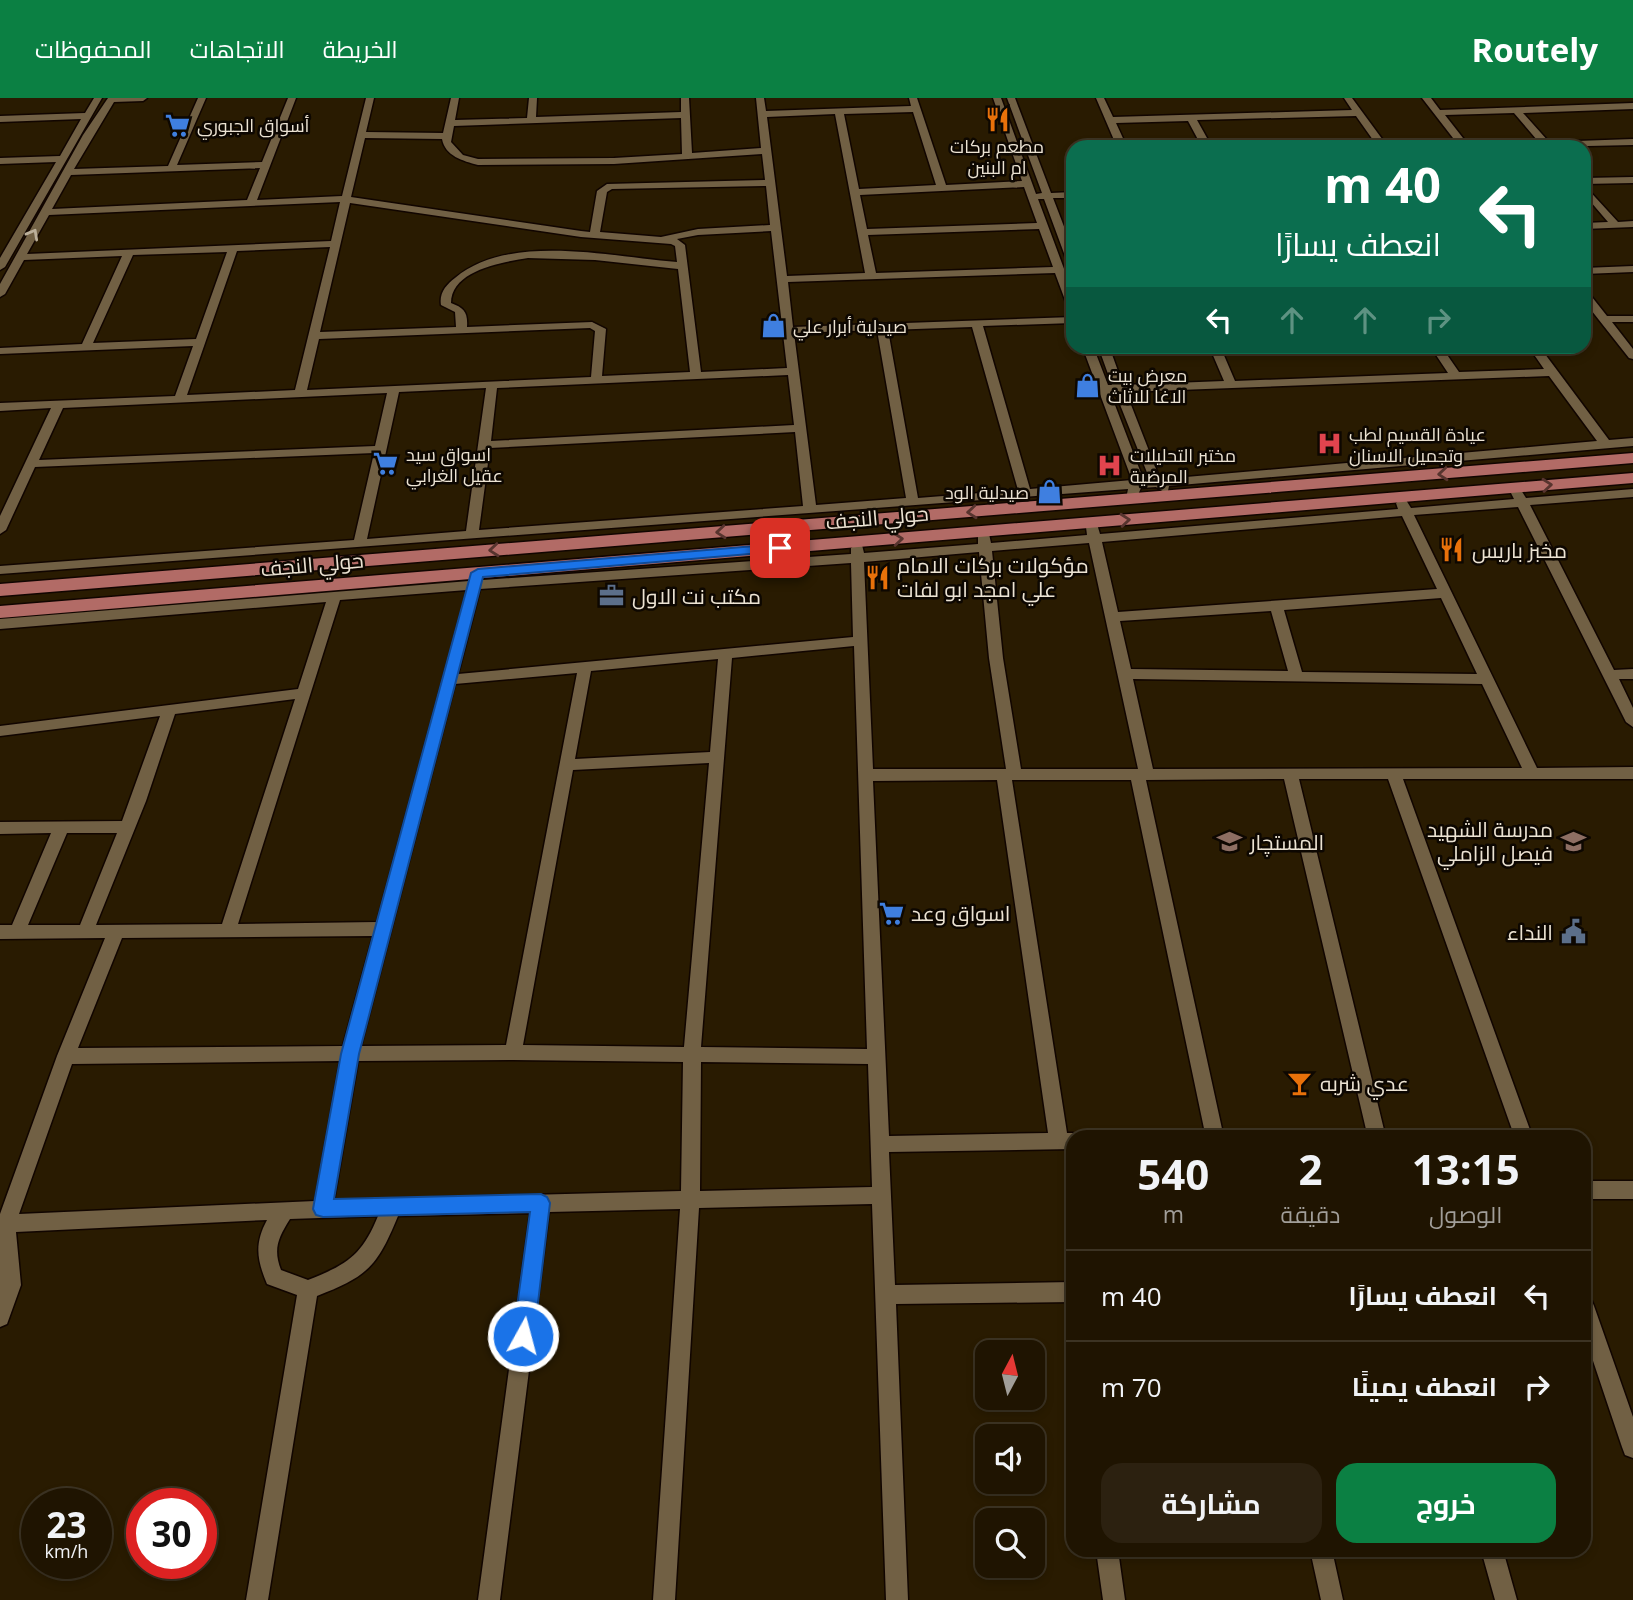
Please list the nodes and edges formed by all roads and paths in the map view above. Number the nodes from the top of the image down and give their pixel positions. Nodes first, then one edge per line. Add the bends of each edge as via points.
1 (98, 98) edge
2 (112, 98) edge
3 (143, 98) edge
4 (202, 98) edge
5 (292, 98) edge
6 (370, 98) edge
7 (455, 98) edge
8 (533, 98) edge
9 (685, 98) edge
10 (760, 98) edge
11 (914, 98) edge
12 (997, 98) edge
13 (1011, 98) edge
14 (1100, 98) edge
15 (1348, 98) edge
16 (1426, 98) edge
17 (1633, 106) edge
18 (917, 109) junction
19 (1516, 110) junction
20 (839, 112) junction
21 (1358, 113) junction
22 (1438, 113) junction
23 (762, 114) junction
24 (86, 116) junction
25 (685, 116) junction
26 (1191, 118) junction
27 (0, 119) edge
28 (531, 120) junction
29 (1110, 120) junction
30 (450, 123) junction
31 (361, 135) junction
32 (447, 136) junction
33 (1119, 140) edge
34 (1203, 140) edge
35 (1378, 140) edge
36 (1459, 140) edge
37 (1542, 140) edge
38 (1633, 142) edge
39 (1591, 144) edge
40 (766, 151) junction
41 (687, 156) junction
42 (61, 159) junction
43 (643, 159) junction
44 (0, 161) edge
45 (266, 165) junction
46 (171, 169) junction
47 (67, 172) junction
48 (1633, 180) edge
49 (1591, 181) edge
50 (770, 183) junction
51 (1028, 184) junction
52 (643, 185) junction
53 (942, 188) junction
54 (855, 192) junction
55 (1066, 195) edge
56 (1033, 196) junction
57 (1048, 196) junction
58 (1591, 196) edge
59 (346, 200) junction
60 (251, 203) junction
61 (45, 212) junction
62 (1616, 225) junction
63 (1633, 225) edge
64 (1043, 226) junction
65 (1591, 226) edge
66 (775, 228) junction
67 (863, 233) junction
68 (595, 234) junction
69 (1066, 234) edge
70 (662, 239) junction
71 (336, 244) junction
72 (233, 248) junction
73 (129, 252) junction
74 (20, 257) junction
75 (683, 266) junction
76 (0, 267) edge
77 (1633, 269) edge
78 (1059, 270) junction
79 (1591, 271) edge
80 (871, 276) junction
81 (782, 279) junction
82 (1, 288) edge
83 (1066, 289) edge
84 (1591, 302) edge
85 (1604, 319) junction
86 (1633, 319) edge
87 (1066, 320) edge
88 (977, 324) junction
89 (882, 327) junction
90 (461, 330) junction
91 (788, 330) junction
92 (314, 336) junction
93 (201, 342) junction
94 (86, 347) junction
95 (0, 351) edge
96 (1632, 353) edge
97 (1090, 354) edge
98 (1106, 354) edge
99 (1218, 354) edge
100 (1441, 354) edge
101 (1539, 354) edge
102 (793, 372) junction
103 (1552, 372) junction
104 (1455, 375) junction
105 (696, 376) junction
106 (596, 380) junction
107 (1231, 384) junction
108 (492, 385) junction
109 (1119, 388) junction
110 (394, 389) junction
111 (1102, 389) junction
112 (300, 394) junction
113 (180, 399) junction
114 (58, 405) junction
115 (0, 407) edge
116 (800, 428) junction
117 (1633, 442) edge
118 (484, 445) junction
119 (1606, 445) junction
120 (380, 449) junction
121 (1633, 458) edge
122 (30, 464) junction
123 (1158, 483) junction
124 (1627, 486) edge
125 (1133, 492) junction
126 (1025, 493) junction
127 (1175, 495) junction
128 (1518, 495) junction
129 (913, 502) junction
130 (1402, 504) junction
131 (1633, 507) edge
132 (810, 510) junction
133 (750, 529) junction
134 (0, 530) edge
135 (1093, 530) junction
136 (689, 534) junction
137 (472, 535) junction
138 (984, 539) junction
139 (359, 544) junction
140 (755, 550) junction
141 (857, 550) junction
142 (688, 555) junction
143 (609, 568) junction
144 (0, 570) edge
145 (476, 579) junction
146 (0, 590) edge
147 (1445, 593) junction
148 (335, 596) junction
149 (243, 598) junction
150 (1276, 606) junction
151 (1111, 617) junction
152 (1, 623) edge
153 (860, 641) junction
154 (725, 654) junction
155 (585, 666) junction
156 (1124, 674) junction
157 (1633, 674) edge
158 (1609, 675) junction
159 (1297, 678) junction
160 (1487, 679) junction
161 (450, 680) junction
162 (304, 693) junction
163 (169, 711) junction
164 (1633, 722) edge
165 (0, 731) edge
166 (718, 757) junction
167 (566, 765) junction
168 (1532, 773) junction
169 (1633, 773) edge
170 (1009, 774) junction
171 (1142, 774) junction
172 (1394, 774) junction
173 (866, 775) junction
174 (1290, 775) junction
175 (62, 827) junction
176 (128, 827) junction
177 (0, 828) edge
178 (385, 929) junction
179 (228, 930) junction
180 (116, 931) junction
181 (9, 932) edge
182 (85, 932) junction
183 (513, 1052) junction
184 (350, 1054) junction
185 (692, 1055) junction
186 (66, 1056) junction
187 (874, 1057) junction
188 (1213, 1130) edge
189 (1375, 1130) edge
190 (1521, 1130) edge
191 (1066, 1141) edge
192 (880, 1144) junction
193 (1591, 1190) edge
194 (1633, 1190) edge
195 (881, 1195) junction
196 (690, 1198) junction
197 (541, 1203) junction
198 (391, 1207) junction
199 (323, 1209) junction
200 (285, 1210) junction
201 (6, 1224) junction
202 (6, 1285) edge
203 (308, 1290) junction
204 (1066, 1292) edge
205 (886, 1295) junction
206 (0, 1317) edge
207 (1591, 1326) edge
208 (1633, 1447) edge
209 (1108, 1557) edge
210 (1323, 1557) edge
211 (1494, 1557) edge
212 (257, 1600) edge
213 (489, 1600) edge
214 (664, 1600) edge
215 (897, 1600) edge
216 (1114, 1600) edge
217 (1332, 1600) edge
218 (1506, 1600) edge

1 - 24 street
2 - 3 street
2 - 47 street
4 - 46 street
5 - 45 street
6 - 31 street
7 - 30 street
8 - 28 street
9 - 25 street
10 - 23 street
11 - 18 street
12 - 51 street
13 - 57 street
14 - 29 street
15 - 21 street
16 - 22 street
17 - 19 street
18 - 20 street
18 - 53 street
19 - 22 street
19 - 37 street
20 - 23 street
20 - 54 street
21 - 26 street
21 - 35 street
22 - 36 street
23 - 40 street
24 - 27 street
24 - 42 street
25 - 28 street
25 - 41 street
26 - 29 street
26 - 34 street
28 - 30 street
29 - 33 street
30 - 32 street
31 - 32 street
31 - 59 street
32 - 43 street via 446,142 460,157 478,162
38 - 39 street
40 - 41 street
40 - 50 street
41 - 43 street
42 - 44 street
42 - 76 street
43 - 52 street
45 - 46 street
45 - 60 street
46 - 47 street
47 - 61 street
48 - 49 street
50 - 52 street
50 - 66 street
51 - 53 street
51 - 56 street
52 - 68 street via 602,191
53 - 54 street
54 - 67 street
55 - 57 street
56 - 57 street
56 - 64 street
57 - 69 street
58 - 62 street
59 - 60 street
59 - 68 street
59 - 71 street
60 - 61 street
74 -> 61 street
62 - 63 street
62 - 65 street
64 - 67 street
64 - 78 street
66 - 70 street
66 - 81 street
67 - 80 street
68 - 70 street
70 - 75 street via 680,245
71 - 72 street
71 - 92 street
72 - 73 street
72 - 93 street
73 - 74 street
73 - 94 street
74 - 82 street
75 - 90 street via 556,256 483,263 456,280 444,300 459,310
75 - 105 street
77 - 79 street
78 - 80 street
78 - 83 street
80 - 81 street
81 - 91 street
84 - 85 street
85 - 86 street
85 - 96 street
87 - 88 street
88 - 89 street
88 - 126 street
89 - 91 street
89 - 129 street
90 - 92 street
90 - 106 street via 598,326
91 - 102 street
92 - 112 street
93 - 94 street
93 - 113 street
94 - 95 street
97 - 111 street
98 - 109 street
99 - 107 street
100 - 104 street
101 - 103 street
102 - 105 street
102 - 116 street
103 - 104 street
103 - 119 street
104 - 107 street
105 - 106 street
106 - 108 street
107 - 109 street
108 - 110 street
108 - 118 street
109 - 111 street
109 - 123 street
110 - 112 street
110 - 120 street
111 - 125 street
112 - 113 street
113 - 114 street
114 - 115 street
114 - 122 street
116 - 118 street
116 - 132 street
117 - 119 street
118 - 137 street
119 - 123 street
120 - 122 street
120 - 139 street
121 -> 127 main road, حولي النجف
122 - 134 street
123 - 125 street
123 - 127 street
124 - 128 main road, حولي النجف
124 - 131 street
125 - 126 street
125 - 127 main road, حولي النجف
125 -> 133 main road, حولي النجف
126 - 129 street
128 - 130 main road, حولي النجف
128 - 158 street
129 - 132 street
130 - 135 main road, حولي النجف
130 - 147 street
132 - 137 street
133 -> 136 main road, حولي النجف
133 - 140 main road via 747,542
135 - 138 main road, حولي النجف
135 - 151 street
136 - 142 main road via 696,545
136 -> 146 main road, حولي النجف
137 - 139 street
138 - 141 main road, حولي النجف
138 - 170 street
139 - 144 street
140 - 141 main road, حولي النجف
140 - 142 main road, حولي النجف
141 - 143 street
141 - 153 street
142 - 143 main road, حولي النجف
143 - 145 main road, حولي النجف
145 - 148 street
145 - 149 main road, حولي النجف
145 - 161 street
147 - 150 street
147 - 160 street
148 - 149 street
148 - 162 street
149 - 152 main road, حولي النجف
150 - 151 street
150 - 159 street
151 - 156 street
153 - 154 street
153 - 173 street
154 - 155 street
154 - 166 street
155 - 161 street
155 - 167 street
156 - 159 street
156 - 171 street
157 - 158 street
158 - 164 street
159 - 160 street
160 - 168 street
161 - 178 street
162 - 163 street
162 - 179 street
163 - 165 street
163 - 176 street
166 - 167 street
166 - 185 street
167 - 183 street
168 - 169 street
168 - 172 street
170 - 171 street
170 - 173 street
170 - 191 street
171 - 174 street
171 - 188 street
172 - 174 street
172 - 190 street
173 - 187 street
174 - 189 street
175 - 176 street
175 - 177 street
175 - 181 street
176 - 182 street
178 - 179 street
178 - 184 street
179 - 180 street
180 - 182 street
180 - 186 street
181 - 182 street
183 - 184 street
183 - 185 street
184 - 186 street
184 - 199 street
185 - 187 street
185 - 196 street
186 - 201 street
187 - 192 street
191 - 192 street
192 - 195 street
193 - 194 street
195 - 196 street
195 - 205 street
196 - 197 street
196 - 214 street
197 - 198 street
197 - 213 street
198 - 199 street
198 - 203 street via 362,1262
199 - 200 street
200 - 201 street
200 - 203 street via 268,1236 264,1255 274,1277
201 - 202 street
202 - 206 street
203 - 212 street
204 - 205 street
205 - 215 street
207 - 208 street
209 - 216 street
210 - 217 street
211 - 218 street

